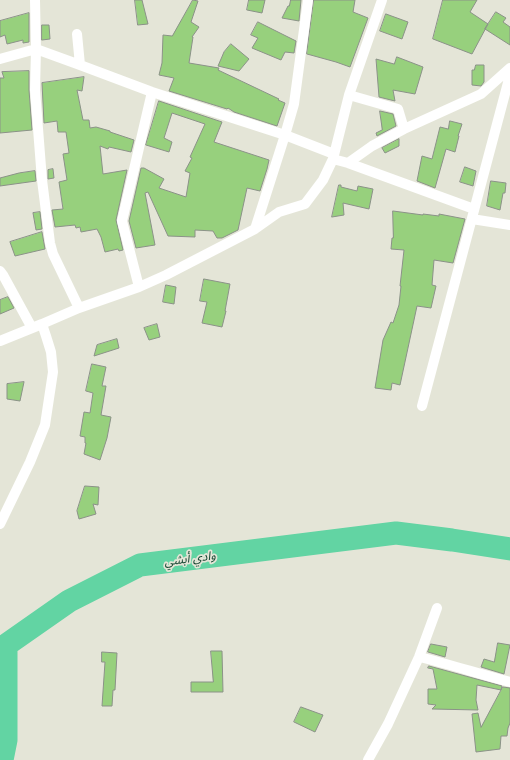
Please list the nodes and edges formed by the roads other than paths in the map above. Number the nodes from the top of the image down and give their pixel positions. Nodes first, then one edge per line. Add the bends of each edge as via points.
1 (35, 0) edge
2 (308, 0) edge
3 (382, 0) edge
4 (77, 34) dead end
5 (36, 49) junction
6 (0, 60) edge
7 (80, 65) junction
8 (510, 68) edge
9 (510, 75) edge
10 (152, 92) junction
11 (349, 95) junction
12 (404, 129) junction
13 (285, 135) junction
14 (334, 156) junction
15 (348, 162) junction
16 (474, 209) junction
17 (472, 219) junction
18 (510, 225) edge
19 (255, 229) junction
20 (1, 274) edge
21 (139, 287) junction
22 (79, 308) junction
23 (42, 324) junction
24 (32, 328) junction
25 (0, 341) edge
26 (422, 406) dead end
27 (0, 524) edge
28 (437, 608) dead end
29 (419, 657) junction
30 (510, 682) edge
31 (368, 760) edge

1 - 5 street
2 - 13 street via 294,104
3 - 11 street
4 - 7 street
5 - 6 street
5 - 7 street
5 - 22 street via 35,90 50,243
7 - 10 street
8 - 12 street via 481,94
9 - 16 street
10 - 13 street
10 - 21 street via 122,221
11 - 12 street via 398,108
11 - 14 street
12 - 15 street
13 - 14 street
13 - 19 street
14 - 15 street
14 - 19 street via 323,180 305,204 279,212
15 - 16 street
16 - 17 street
17 - 18 street
17 - 26 street
19 - 21 street
20 - 24 street
21 - 22 street
22 - 23 street
23 - 24 street
23 - 27 street via 51,352 53,372 45,425
24 - 25 street
28 - 29 street
29 - 30 street
29 - 31 street

